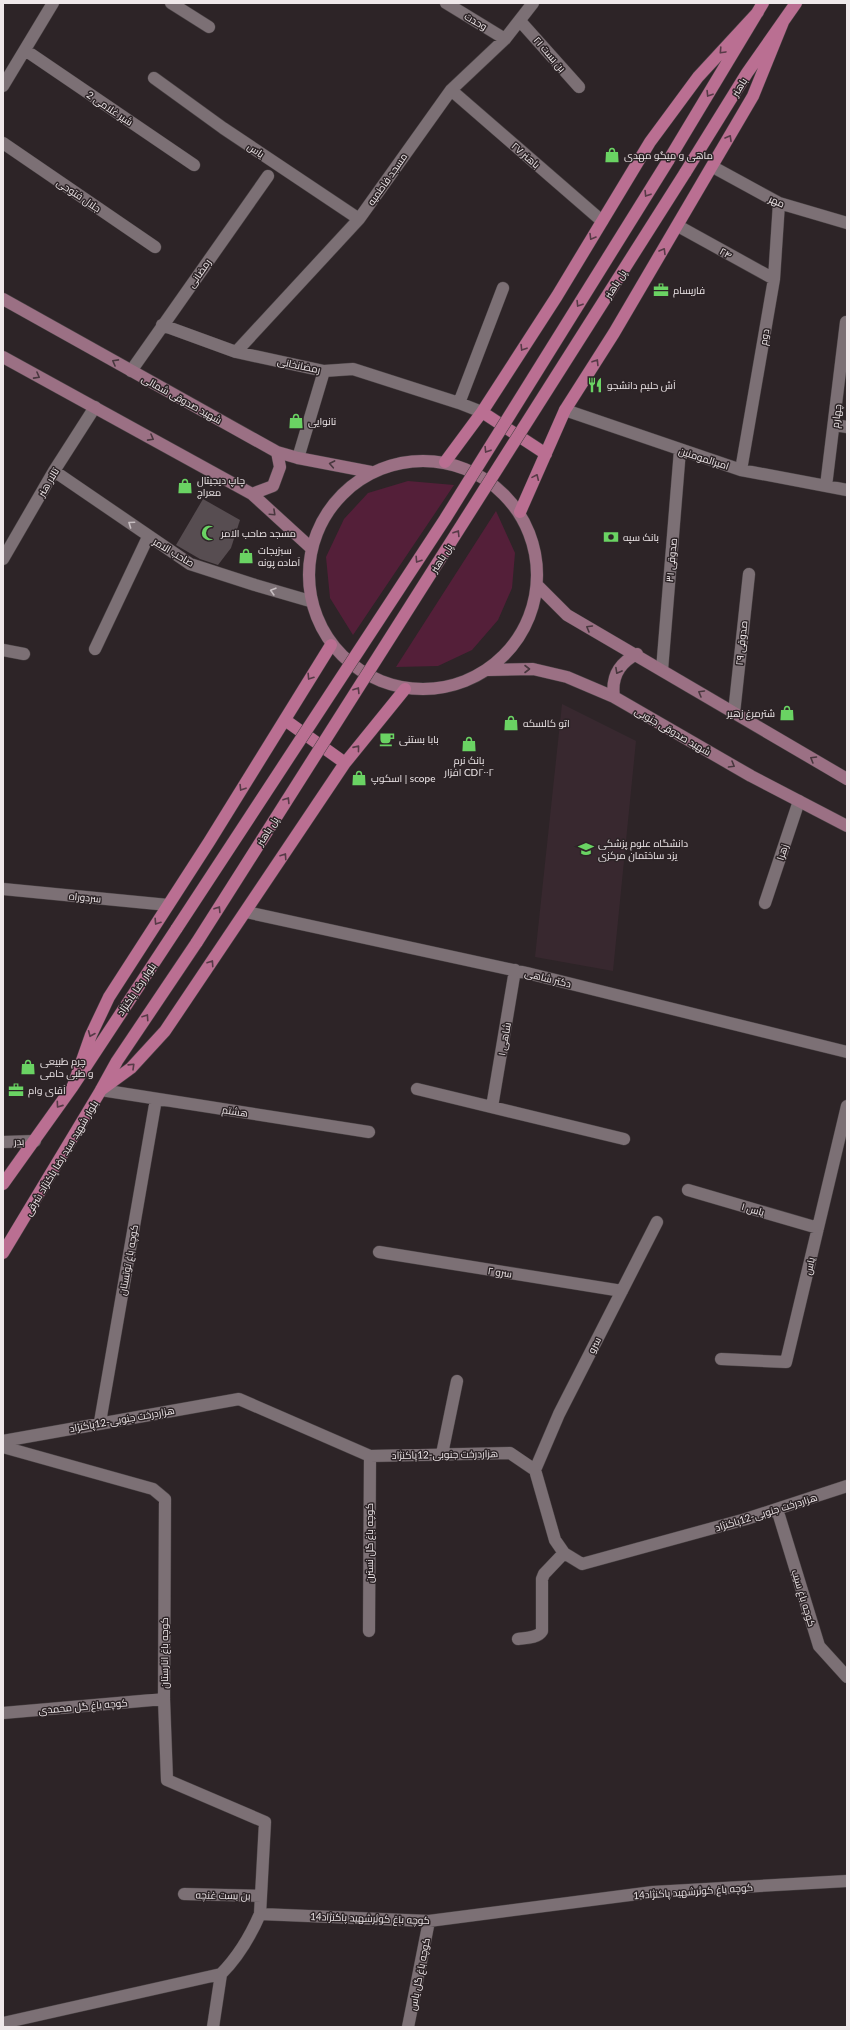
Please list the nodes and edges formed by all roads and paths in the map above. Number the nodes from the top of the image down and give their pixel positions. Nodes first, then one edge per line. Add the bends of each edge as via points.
1 (53, 3) edge
2 (171, 3) edge
3 (446, 3) edge
4 (533, 3) edge
5 (796, 3) edge
6 (761, 7) edge
7 (520, 21) junction
8 (783, 22) junction
9 (209, 27) dead end
10 (505, 39) junction
11 (25, 50) junction
12 (154, 78) dead end
13 (3, 86) edge
14 (579, 87) dead end
15 (451, 90) junction
16 (3, 143) edge
17 (194, 165) dead end
18 (713, 167) junction
19 (685, 172) joint
20 (268, 176) dead end
21 (779, 203) junction
22 (359, 219) junction
23 (602, 221) junction
24 (847, 223) edge
25 (678, 226) junction
26 (156, 247) dead end
27 (774, 279) junction
28 (503, 288) dead end
29 (3, 300) edge
30 (846, 322) edge
31 (162, 325) junction
32 (845, 344) edge
33 (236, 352) junction
34 (3, 357) edge
35 (132, 371) junction
36 (324, 371) junction
37 (459, 403) junction
38 (95, 407) junction
39 (565, 410) junction
40 (482, 412) junction
41 (835, 425) junction
42 (847, 427) edge
43 (680, 450) junction
44 (276, 452) junction
45 (546, 454) junction
46 (298, 458) junction
47 (445, 462) junction
48 (741, 470) junction
49 (54, 471) junction
50 (371, 472) junction
51 (826, 486) junction
52 (847, 490) edge
53 (252, 494) junction
54 (520, 512) junction
55 (148, 537) junction
56 (310, 547) junction
57 (3, 559) edge
58 (749, 574) dead end
59 (538, 586) junction
60 (310, 601) junction
61 (331, 645) junction
62 (95, 649) dead end
63 (3, 650) edge
64 (24, 654) dead end
65 (637, 654) junction
66 (488, 670) junction
67 (662, 670) junction
68 (405, 689) junction
69 (614, 696) junction
70 (734, 712) junction
71 (285, 720) junction
72 (346, 763) junction
73 (847, 779) edge
74 (799, 801) junction
75 (847, 826) edge
76 (3, 889) edge
77 (765, 903) dead end
78 (168, 905) junction
79 (246, 912) junction
80 (177, 928) joint
81 (515, 970) junction
82 (847, 1052) edge
83 (117, 1061) joint
84 (73, 1086) junction
85 (417, 1089) dead end
86 (102, 1090) junction
87 (156, 1099) junction
88 (847, 1106) edge
89 (492, 1107) junction
90 (369, 1132) dead end
91 (624, 1139) dead end
92 (34, 1141) junction
93 (3, 1142) edge
94 (3, 1184) edge
95 (688, 1190) dead end
96 (657, 1222) dead end
97 (818, 1228) junction
98 (379, 1252) dead end
99 (3, 1253) edge
100 (622, 1291) junction
101 (721, 1359) dead end
102 (456, 1382) dead end
103 (100, 1422) junction
104 (3, 1441) edge
105 (3, 1447) edge
106 (442, 1454) junction
107 (370, 1456) junction
108 (536, 1470) junction
109 (847, 1486) edge
110 (777, 1509) junction
111 (564, 1553) junction
112 (369, 1631) dead end
113 (518, 1639) dead end
114 (847, 1678) edge
115 (164, 1699) junction
116 (3, 1713) edge
117 (847, 1881) edge
118 (184, 1894) dead end
119 (261, 1896) junction
120 (260, 1914) junction
121 (429, 1921) junction
122 (220, 1974) junction
123 (3, 2023) edge
124 (213, 2027) edge
125 (408, 2027) edge

1 - 11 street
2 - 9 street
3 - 10 street, وحدت
4 - 7 street, مسجد فاطمیه
5 - 8 main road, باهنر
6 -> 23 main road via 694,83 650,142
6 -> 80 main road, پل باهنر, bridge via 444,519
7 - 10 street, مسجد فاطمیه
7 - 14 street, بن بست ۲۱
18 -> 8 main road via 753,96
8 - 19 main road, باهنر via 747,73
10 - 15 street, مسجد فاطمیه
11 - 13 street
11 - 17 street, شیر غلامی 2
12 - 22 street, یاس via 223,128
15 - 22 street, مسجد فاطمیه
15 - 23 street, باهنر ۲۷
16 - 26 street, جلال فتوحی
18 - 21 street, مهر
18 - 25 main road
83 -> 19 main road, پل باهنر, bridge via 197,942
20 - 31 street, رمضانی
21 - 24 street, مهر
21 - 27 street, دوم
22 - 33 street, مسجد فاطمیه
23 -> 40 main road
25 - 27 street, ۲۴
39 -> 25 main road
27 - 48 street, دوم
28 - 37 street
35 -> 29 main road, شهید صدوقی شمالی
30 - 32 street, چهارم
31 - 33 street, رمضانخانی
31 - 35 street, رمضانی
32 - 41 street, چهارم
33 - 36 street, رمضانخانی
34 -> 38 main road
35 - 44 main road, شهید صدوقی شمالی
36 - 37 street, رمضانخانی via 353,369
36 - 46 street
37 - 40 street, رمضانخانی
38 - 49 street, تالار هنر
38 -> 53 main road
39 - 43 street, امیرالمومنین
39 - 45 main road
40 - 45 main road
40 - 47 main road
41 - 42 street
41 - 51 street, چهارم
43 - 48 street, امیرالمومنین
43 - 67 street, صدوقی ۳۱
44 - 46 main road, شهید صدوقی شمالی
44 - 53 main road via 280,467 272,486
54 -> 45 main road
50 -> 46 main road, شهید صدوقی شمالی
47 - 50 main road via 407,460
47 - 54 main road via 487,479
48 - 51 street, امیرالمومنین
55 -> 49 street, صاحب الامر
49 - 57 street, تالار هنر
50 - 56 main road via 332,503
51 - 52 street, امیرالمومنین
53 -> 56 main road
54 - 59 main road via 535,548
60 -> 55 street, صاحب الامر via 190,564
55 - 62 street
56 - 60 main road
58 - 70 street, صدوقی ۲۹
65 -> 59 main road via 568,615
59 - 66 main road via 523,634
60 - 61 main road
61 - 68 main road via 364,674
61 -> 71 main road
63 - 64 street
65 - 67 main road
65 -> 69 main road via 624,661 616,673
66 - 68 main road via 449,688
66 -> 69 main road, شهید صدوقی جنوبی via 533,669 566,677
70 -> 67 main road
72 -> 68 main road
69 -> 74 main road, شهید صدوقی جنوبی
73 -> 70 main road
71 - 72 main road
71 -> 78 main road
79 -> 72 main road
74 - 75 main road, شهید صدوقی جنوبی
74 - 77 street, زهرا
76 - 78 street, سردوراه
78 -> 84 main road via 109,997 90,1035
79 - 81 street, دکتر شاهی
86 -> 79 main road via 131,1068 165,1031
80 - 84 main road, بلوار رضا پاکنژاد
81 - 82 street, دکتر شاهی
81 - 89 street, شاهی ۱
83 - 86 main road, بلوار شهید سید رضا پاکنژاد شرقی
84 -> 92 main road
85 - 89 street
86 - 87 street, هشتم
86 - 99 main road, بلوار شهید سید رضا پاکنژاد شرقی
87 - 90 street, هشتم
87 - 103 street, کوچه باغ توتستان
88 - 97 street, یاس
89 - 91 street
92 - 93 street, بدر
92 - 94 main road
95 - 97 street, یاس ۱
96 - 100 street, سرو
97 - 101 street, یاس via 786,1362
98 - 100 street, سرو ۲
100 - 108 street, سرو via 558,1414
102 - 106 street
103 - 104 street, هزاردرخت جنوبی-12پاکنژاد
103 - 107 street, هزاردرخت جنوبی-12پاکنژاد via 239,1399
105 - 115 street, کوچه باغ انارستان via 153,1489 165,1499
106 - 107 street, هزاردرخت جنوبی-12پاکنژاد
106 - 108 street, هزاردرخت جنوبی-12پاکنژاد via 510,1453
107 - 112 street, کوچه باغ گل نسترن
108 - 111 street, هزاردرخت جنوبی-12پاکنژاد via 555,1540
109 - 110 street, هزاردرخت جنوبی-12پاکنژاد
110 - 111 street, هزاردرخت جنوبی-12پاکنژاد via 582,1564
110 - 114 street, کوچه باغ سیب via 819,1646
111 - 113 street via 542,1579 540,1634
115 - 116 street, کوچه باغ گل محمدی
115 - 119 street, کوچه باغ انارستان via 167,1780 265,1822
117 - 121 street, کوچه باغ کوثرشهید پاکنژاد14 via 653,1892
118 - 119 street, بن بست غنچه
119 - 120 street, کوچه باغ انارستان
120 - 121 street, کوچه باغ کوثرشهید پاکنژاد14
120 - 122 street via 237,1958
121 - 125 street, کوچه باغ گل یاس
122 - 123 street
122 - 124 street

